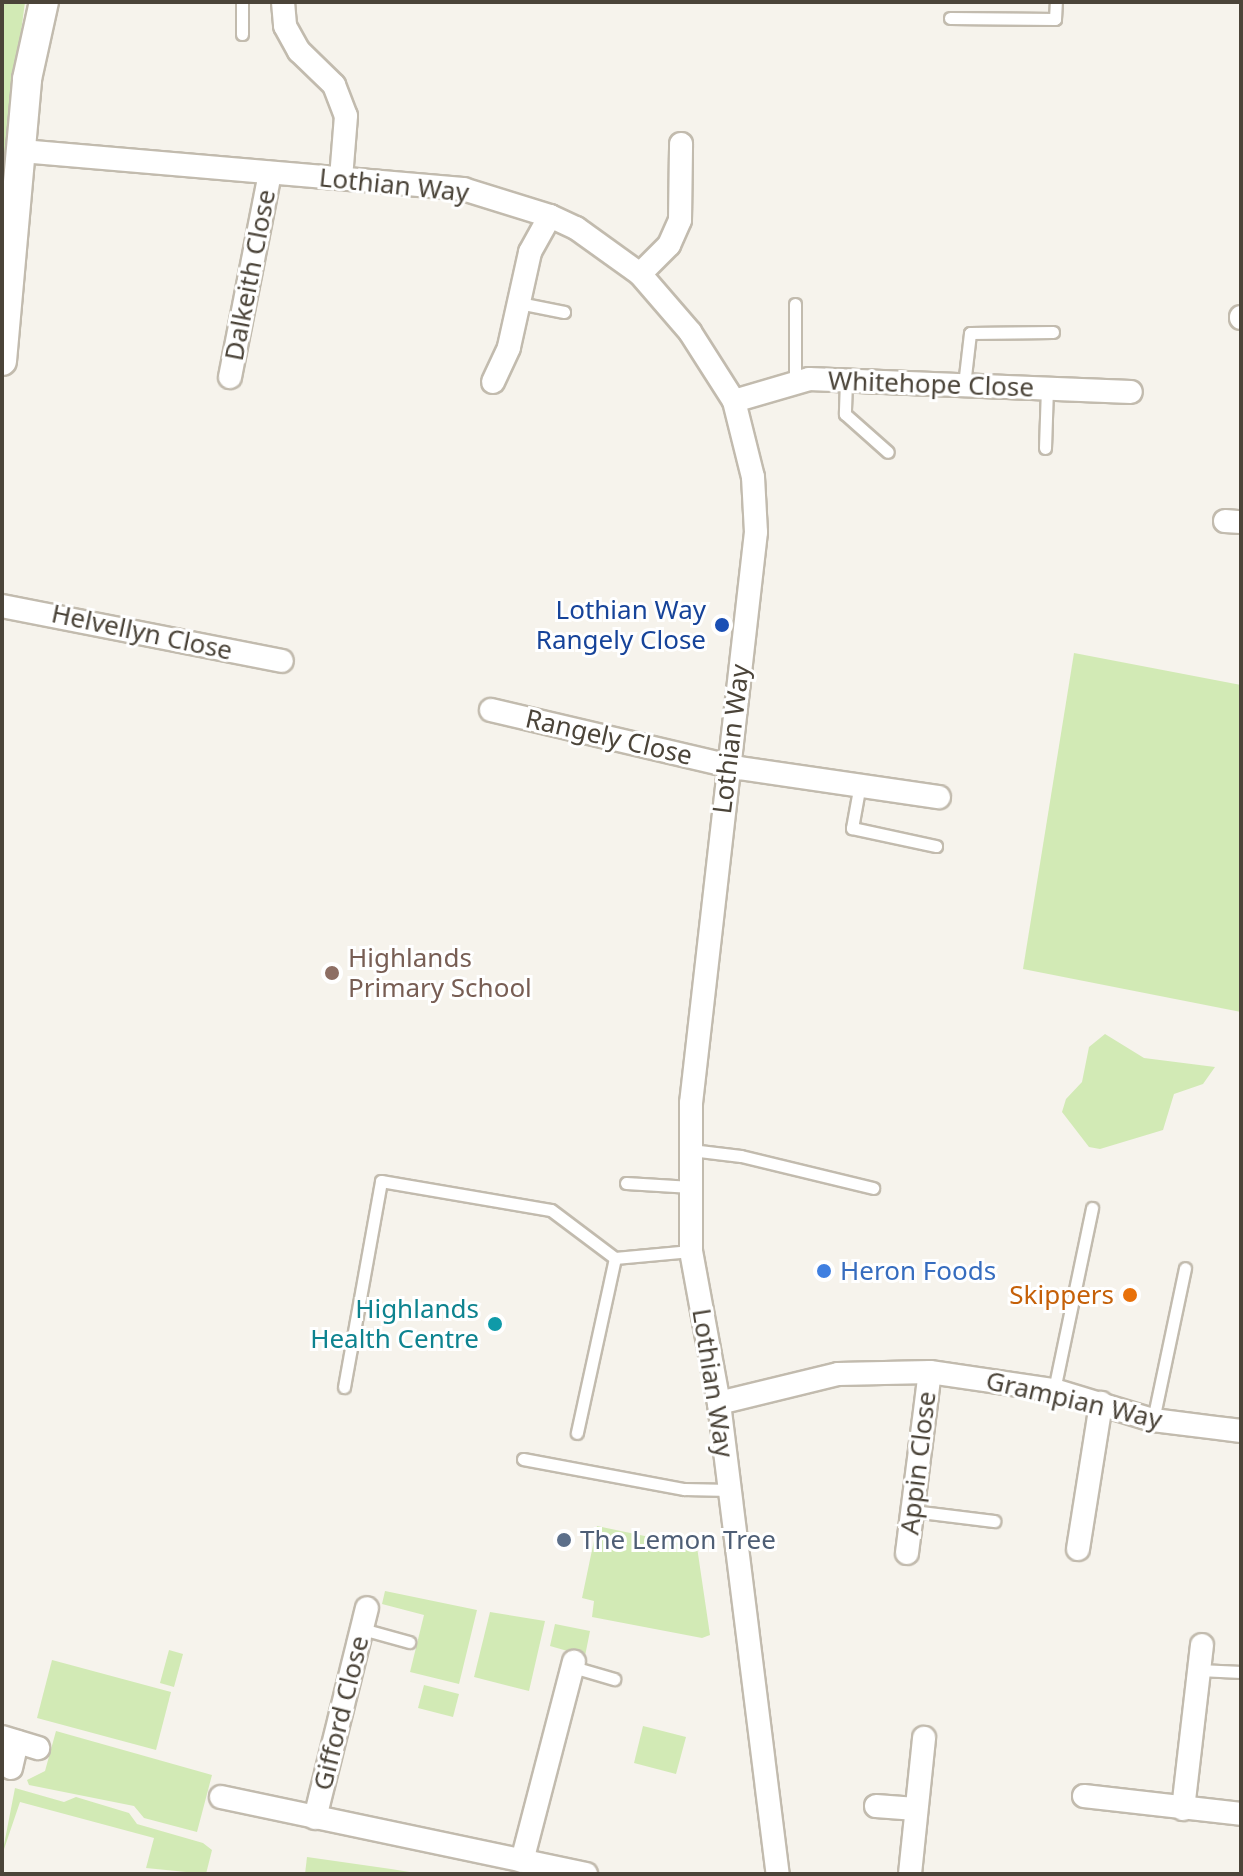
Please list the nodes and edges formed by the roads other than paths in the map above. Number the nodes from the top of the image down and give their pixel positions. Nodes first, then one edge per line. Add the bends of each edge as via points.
1 (44, 2) edge
2 (242, 2) edge
3 (283, 2) edge
4 (1056, 2) edge
5 (950, 18) dead end
6 (242, 34) dead end
7 (681, 144) dead end
8 (21, 151) junction
9 (270, 173) junction
10 (341, 178) junction
11 (550, 216) junction
12 (640, 274) junction
13 (519, 303) junction
14 (795, 304) dead end
15 (564, 312) dead end
16 (1053, 332) dead end
17 (2, 361) edge
18 (230, 377) dead end
19 (846, 381) junction
20 (493, 382) dead end
21 (795, 383) junction
22 (964, 385) junction
23 (1047, 389) junction
24 (1131, 392) dead end
25 (734, 401) junction
26 (1045, 448) dead end
27 (888, 452) dead end
28 (2, 606) edge
29 (282, 661) dead end
30 (491, 710) dead end
31 (727, 764) junction
32 (861, 784) junction
33 (939, 797) dead end
34 (936, 846) dead end
35 (691, 1150) junction
36 (626, 1183) dead end
37 (691, 1187) junction
38 (873, 1188) dead end
39 (1092, 1208) dead end
40 (691, 1251) junction
41 (615, 1258) junction
42 (1185, 1268) dead end
43 (930, 1372) junction
44 (344, 1387) dead end
45 (1054, 1390) junction
46 (719, 1403) junction
47 (1101, 1403) junction
48 (1153, 1420) junction
49 (1241, 1431) edge
50 (577, 1433) dead end
51 (523, 1459) dead end
52 (730, 1490) junction
53 (912, 1511) junction
54 (994, 1521) dead end
55 (1078, 1549) dead end
56 (907, 1553) dead end
57 (364, 1618) joint
58 (409, 1642) dead end
59 (1202, 1645) dead end
60 (574, 1665) joint
61 (1199, 1670) junction
62 (1241, 1672) edge
63 (614, 1679) dead end
64 (924, 1738) dead end
65 (19, 1742) edge
66 (11, 1768) dead end
67 (1084, 1796) dead end
68 (221, 1797) dead end
69 (876, 1806) dead end
70 (916, 1809) junction
71 (1183, 1809) junction
72 (1241, 1814) edge
73 (315, 1818) junction
74 (522, 1861) junction
75 (586, 1874) edge
76 (778, 1874) edge
77 (910, 1874) edge

1 - 8 street via 27,79
2 - 6 lane
3 - 10 street via 285,26 299,51 334,85 346,116
4 - 5 lane via 1055,19
7 - 12 street via 680,220 669,245
8 - 9 street, Lothian Way
8 - 17 street
9 - 10 street, Lothian Way
9 - 18 street, Dalkeith Close
10 - 11 street, Lothian Way via 463,189
11 - 12 street, Lothian Way
11 - 13 street via 530,252
12 - 25 street, Lothian Way via 690,332
13 - 15 lane
13 - 20 street via 509,347
14 - 21 lane
16 - 22 lane via 970,333
19 - 21 street, Whitehope Close
19 - 22 street, Whitehope Close
19 - 27 lane via 845,414
21 - 25 street, Whitehope Close
22 - 23 street, Whitehope Close
23 - 24 street, Whitehope Close
23 - 26 lane
25 - 31 street, Lothian Way via 753,477 756,532
28 - 29 street, Helvellyn Close
30 - 31 street, Rangely Close
31 - 32 street, Rangely Close
31 - 35 street, Lothian Way via 691,1103
32 - 33 street, Rangely Close
32 - 34 lane via 852,828
35 - 37 street, Lothian Way
35 - 38 lane via 741,1156
36 - 37 lane
37 - 40 street, Lothian Way
39 - 45 lane
40 - 41 lane
40 - 46 street, Lothian Way
41 - 44 lane via 551,1210 381,1181
41 - 50 lane
42 - 48 lane
43 - 45 street, Grampian Way
43 - 46 street, Grampian Way via 838,1374
43 - 53 street, Appin Close
45 - 47 street, Grampian Way
46 - 52 street, Lothian Way
47 - 48 street, Grampian Way
47 - 55 street
48 - 49 street, Grampian Way
51 - 52 lane via 684,1489
52 - 76 street, Lothian Way
53 - 54 lane
53 - 56 street, Appin Close
57 - 58 lane
57 - 73 street, Gifford Close
59 - 61 street
60 - 63 lane
60 - 74 street
61 - 62 lane
61 - 71 street
64 - 70 street
65 - 66 street
67 - 71 street
68 - 73 street, Gifford Close
69 - 70 street
70 - 77 street
71 - 72 street
73 - 74 street, Gifford Close
74 - 75 street, Gifford Close

